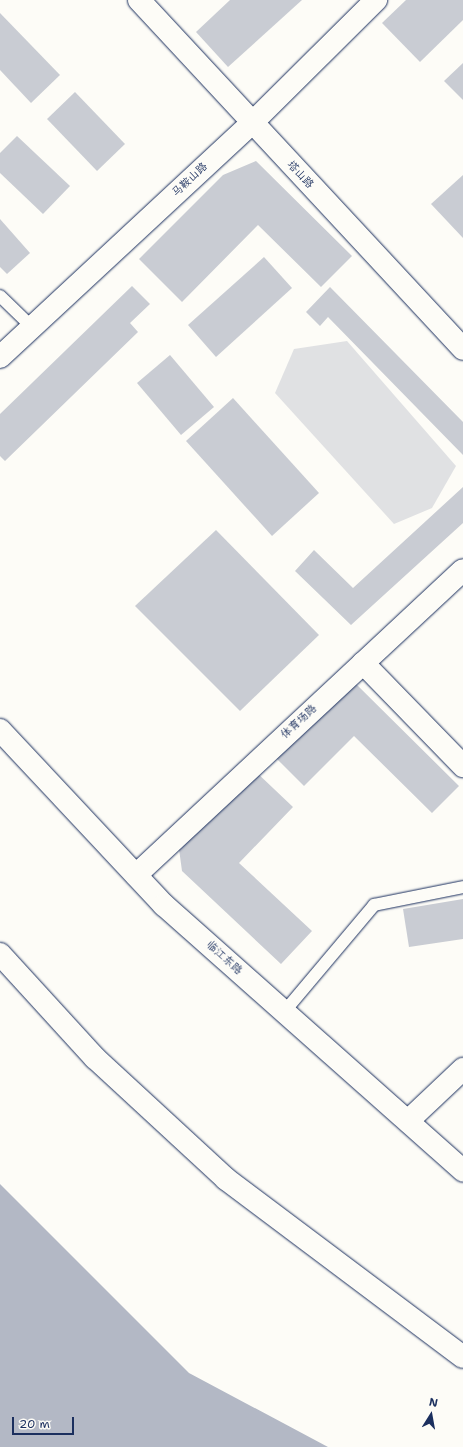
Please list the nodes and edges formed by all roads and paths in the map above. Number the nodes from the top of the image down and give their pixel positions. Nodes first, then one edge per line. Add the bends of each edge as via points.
1 (139, 0) edge
2 (376, 0) edge
3 (252, 123) junction
4 (0, 296) edge
5 (32, 327) junction
6 (463, 350) edge
7 (0, 357) edge
8 (463, 570) edge
9 (363, 663) junction
10 (0, 730) edge
11 (463, 766) edge
12 (136, 875) junction
13 (463, 888) edge
14 (0, 954) edge
15 (284, 1012) junction
16 (463, 1069) edge
17 (408, 1121) junction
18 (463, 1170) edge
19 (404, 1314) junction
20 (463, 1351) edge
21 (463, 1358) edge

1 - 3 street, 塔山路
2 - 3 street, 马鞍山路
3 - 5 street, 马鞍山路
3 - 6 street, 塔山路
4 - 5 lane
5 - 7 street, 马鞍山路
8 - 9 street, 体育场路
9 - 11 street
9 - 12 street, 体育场路
10 - 12 street, 临江东路
12 - 15 street, 临江东路
13 - 15 lane via 374,905
14 - 19 street via 95,1058 226,1179
15 - 17 street, 临江东路
16 - 17 street
17 - 18 street, 临江东路
19 - 20 street
19 - 21 street

